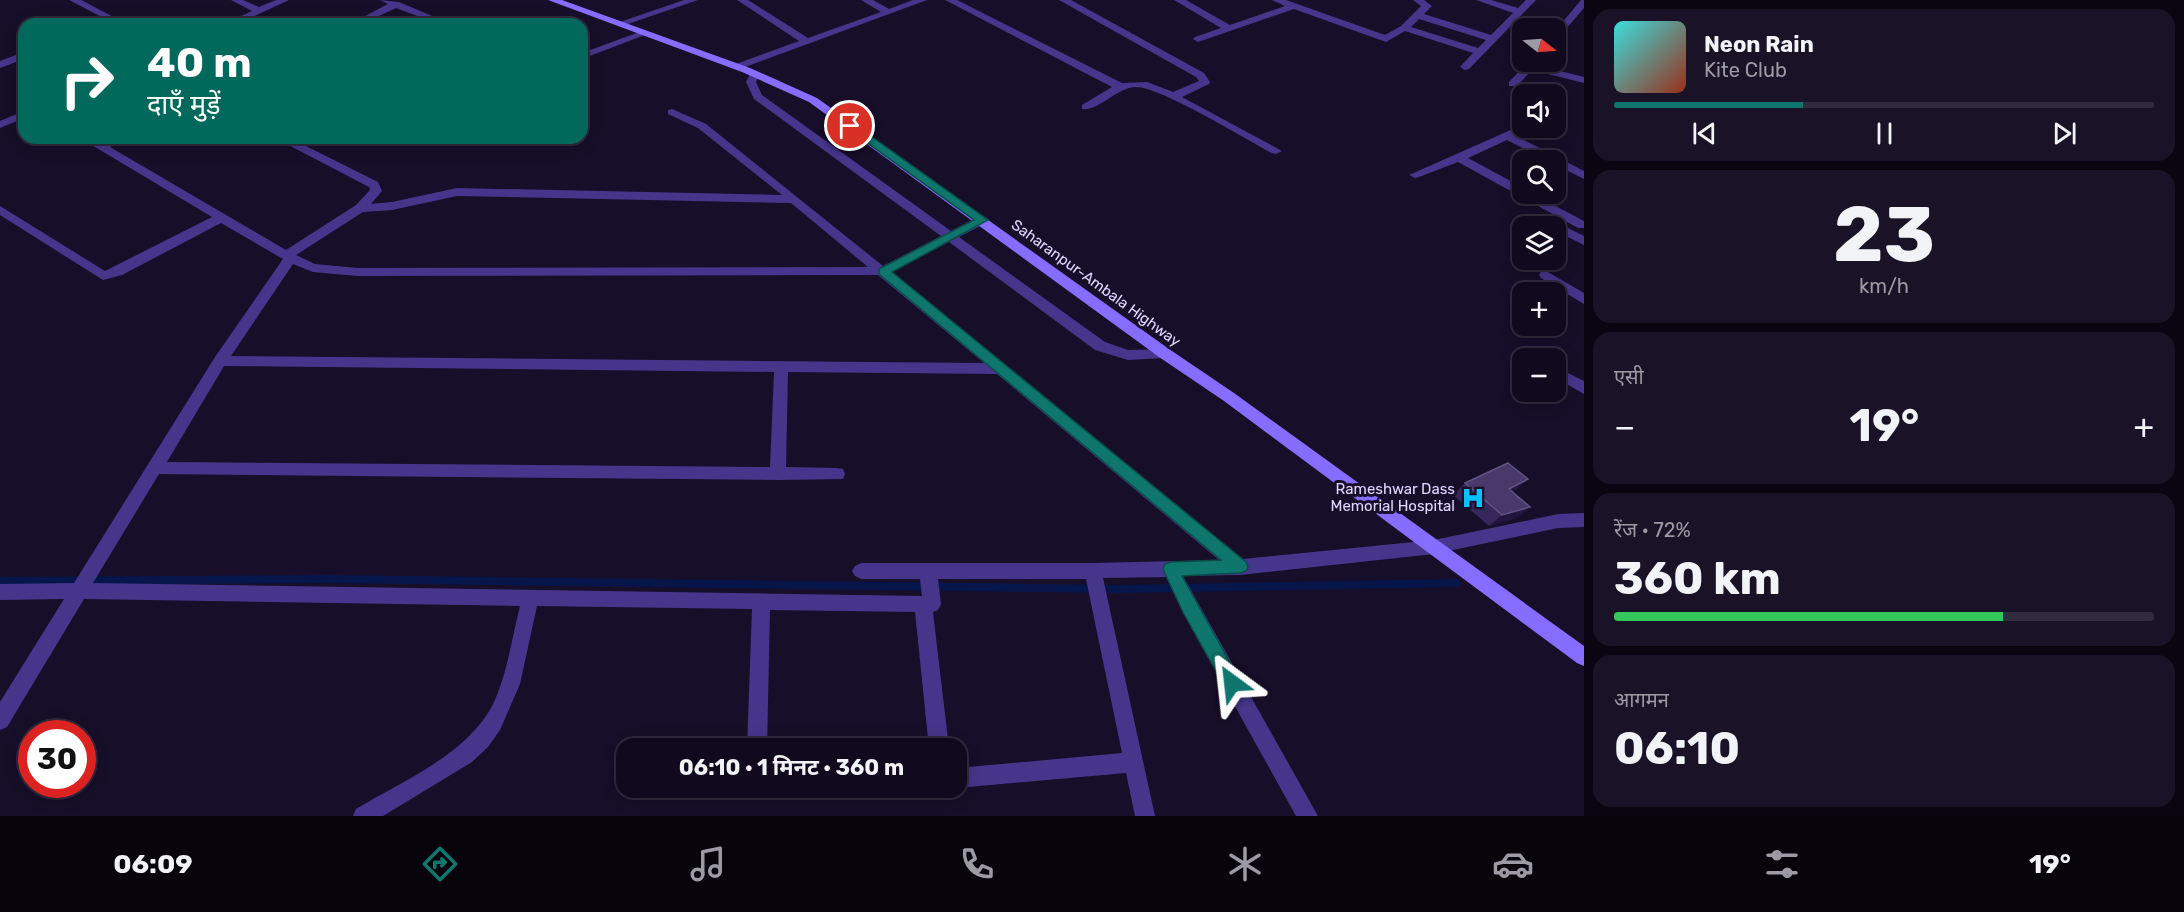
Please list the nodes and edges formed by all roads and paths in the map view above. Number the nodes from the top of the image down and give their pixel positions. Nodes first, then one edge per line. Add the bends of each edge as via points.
1 (74, 0) edge
2 (236, 0) edge
3 (284, 0) edge
4 (385, 0) edge
5 (553, 0) edge
6 (693, 0) edge
7 (742, 0) edge
8 (866, 0) edge
9 (922, 0) edge
10 (950, 0) edge
11 (1064, 0) edge
12 (1179, 0) edge
13 (1277, 0) edge
14 (1418, 0) edge
15 (1481, 0) edge
16 (1531, 0) edge
17 (1584, 2) edge
18 (396, 4) junction
19 (1292, 6) junction
20 (260, 11) junction
21 (888, 12) junction
22 (1520, 12) junction
23 (1419, 15) junction
24 (110, 18) edge
25 (243, 18) edge
26 (368, 18) edge
27 (431, 18) edge
28 (1566, 23) edge
29 (619, 24) junction
30 (1404, 28) junction
31 (1230, 29) junction
32 (645, 33) junction
33 (1198, 39) dead end
34 (1492, 39) junction
35 (807, 42) junction
36 (1480, 52) junction
37 (588, 54) edge
38 (18, 57) edge
39 (1, 64) edge
40 (737, 67) junction
41 (1465, 67) dead end
42 (1524, 72) edge
43 (1558, 72) edge
44 (755, 74) junction
45 (1584, 80) edge
46 (1514, 84) dead end
47 (1121, 87) junction
48 (1173, 96) junction
49 (1086, 107) dead end
50 (672, 112) dead end
51 (18, 117) edge
52 (0, 125) edge
53 (1512, 134) edge
54 (1507, 136) junction
55 (96, 144) edge
56 (107, 144) edge
57 (293, 144) edge
58 (101, 147) junction
59 (1534, 150) edge
60 (1276, 151) dead end
61 (1459, 158) junction
62 (1566, 167) edge
63 (1415, 175) dead end
64 (1584, 176) edge
65 (1512, 187) edge
66 (794, 199) junction
67 (1545, 204) edge
68 (360, 208) junction
69 (0, 210) edge
70 (220, 218) junction
71 (982, 220) junction
72 (1583, 224) edge
73 (948, 237) junction
74 (1584, 241) edge
75 (289, 257) junction
76 (883, 271) junction
77 (1546, 275) dead end
78 (1584, 299) edge
79 (1164, 353) junction
80 (220, 361) junction
81 (781, 367) junction
82 (1002, 369) junction
83 (1566, 378) edge
84 (1584, 388) edge
85 (156, 468) junction
86 (778, 474) junction
87 (837, 474) dead end
88 (1584, 520) edge
89 (1434, 547) junction
90 (1240, 567) junction
91 (861, 570) dead end
92 (1176, 581) junction
93 (85, 582) junction
94 (1095, 583) junction
95 (927, 586) junction
96 (0, 592) edge
97 (530, 599) junction
98 (761, 602) junction
99 (1584, 657) edge
100 (0, 720) edge
101 (757, 738) edge
102 (938, 738) edge
103 (1135, 762) junction
104 (967, 777) edge
105 (363, 816) edge
106 (1145, 816) edge
107 (1308, 816) edge

1 - 24 street
2 - 20 street
3 - 20 street
4 - 18 street
5 - 29 main road, Saharanpur-Ambala Highway
6 - 29 street
7 - 35 street
8 - 21 street
9 - 21 street
10 - 47 street
11 - 48 street via 1205,78 1198,87
12 - 31 street
13 - 19 street
14 - 23 street via 1427,6
15 - 22 street
16 - 22 street
17 - 28 street
18 - 26 street
18 - 27 street
19 - 30 street via 1383,39
19 - 31 street
20 - 25 street
21 - 35 street
22 - 34 street
23 - 30 street
23 - 34 street
29 - 32 main road, Saharanpur-Ambala Highway
30 - 36 street
31 - 33 street
32 - 37 street
32 - 40 main road, Saharanpur-Ambala Highway
34 - 36 street
35 - 40 street
36 - 41 street
38 - 39 street
40 - 44 main road, Saharanpur-Ambala Highway
42 - 46 street
43 - 45 street
44 - 71 main road, Saharanpur-Ambala Highway via 813,100
44 - 73 street via 751,82 758,97
47 - 48 street via 1140,84
47 - 49 street
48 - 60 street
50 - 66 street via 702,126
51 - 52 street
53 - 54 street
54 - 59 street
54 - 61 street
55 - 58 street
56 - 58 street
57 - 68 street via 374,185 374,196
58 - 70 street
61 - 63 street
61 - 65 street
62 - 64 street
66 - 68 street via 457,192 392,206
66 - 76 street
67 - 72 street
68 - 75 street
69 - 70 street via 103,276
70 - 75 street
71 - 73 street
71 - 79 main road, Saharanpur-Ambala Highway
72 - 74 street via 1566,231
73 - 76 street
73 - 79 street via 1100,346 1128,355
75 - 76 street via 313,268 357,272
75 - 80 street
76 - 82 street
77 - 78 street
79 - 89 main road, Saharanpur-Ambala Highway
80 - 81 street
80 - 85 street
81 - 82 street
81 - 86 street
82 - 90 street
83 - 84 street
85 - 86 street
85 - 93 street
86 - 87 street
88 - 89 street via 1558,521
89 - 90 street
89 - 99 main road, Saharanpur-Ambala Highway
90 - 92 street
91 - 95 street
92 - 94 street
92 - 107 street
93 - 96 street
93 - 97 street
93 - 100 street
94 - 95 street
94 - 103 street
95 - 98 street
95 - 102 street
97 - 98 street
97 - 105 street via 503,708 494,725 465,755
98 - 101 street
103 - 104 street
103 - 106 street

